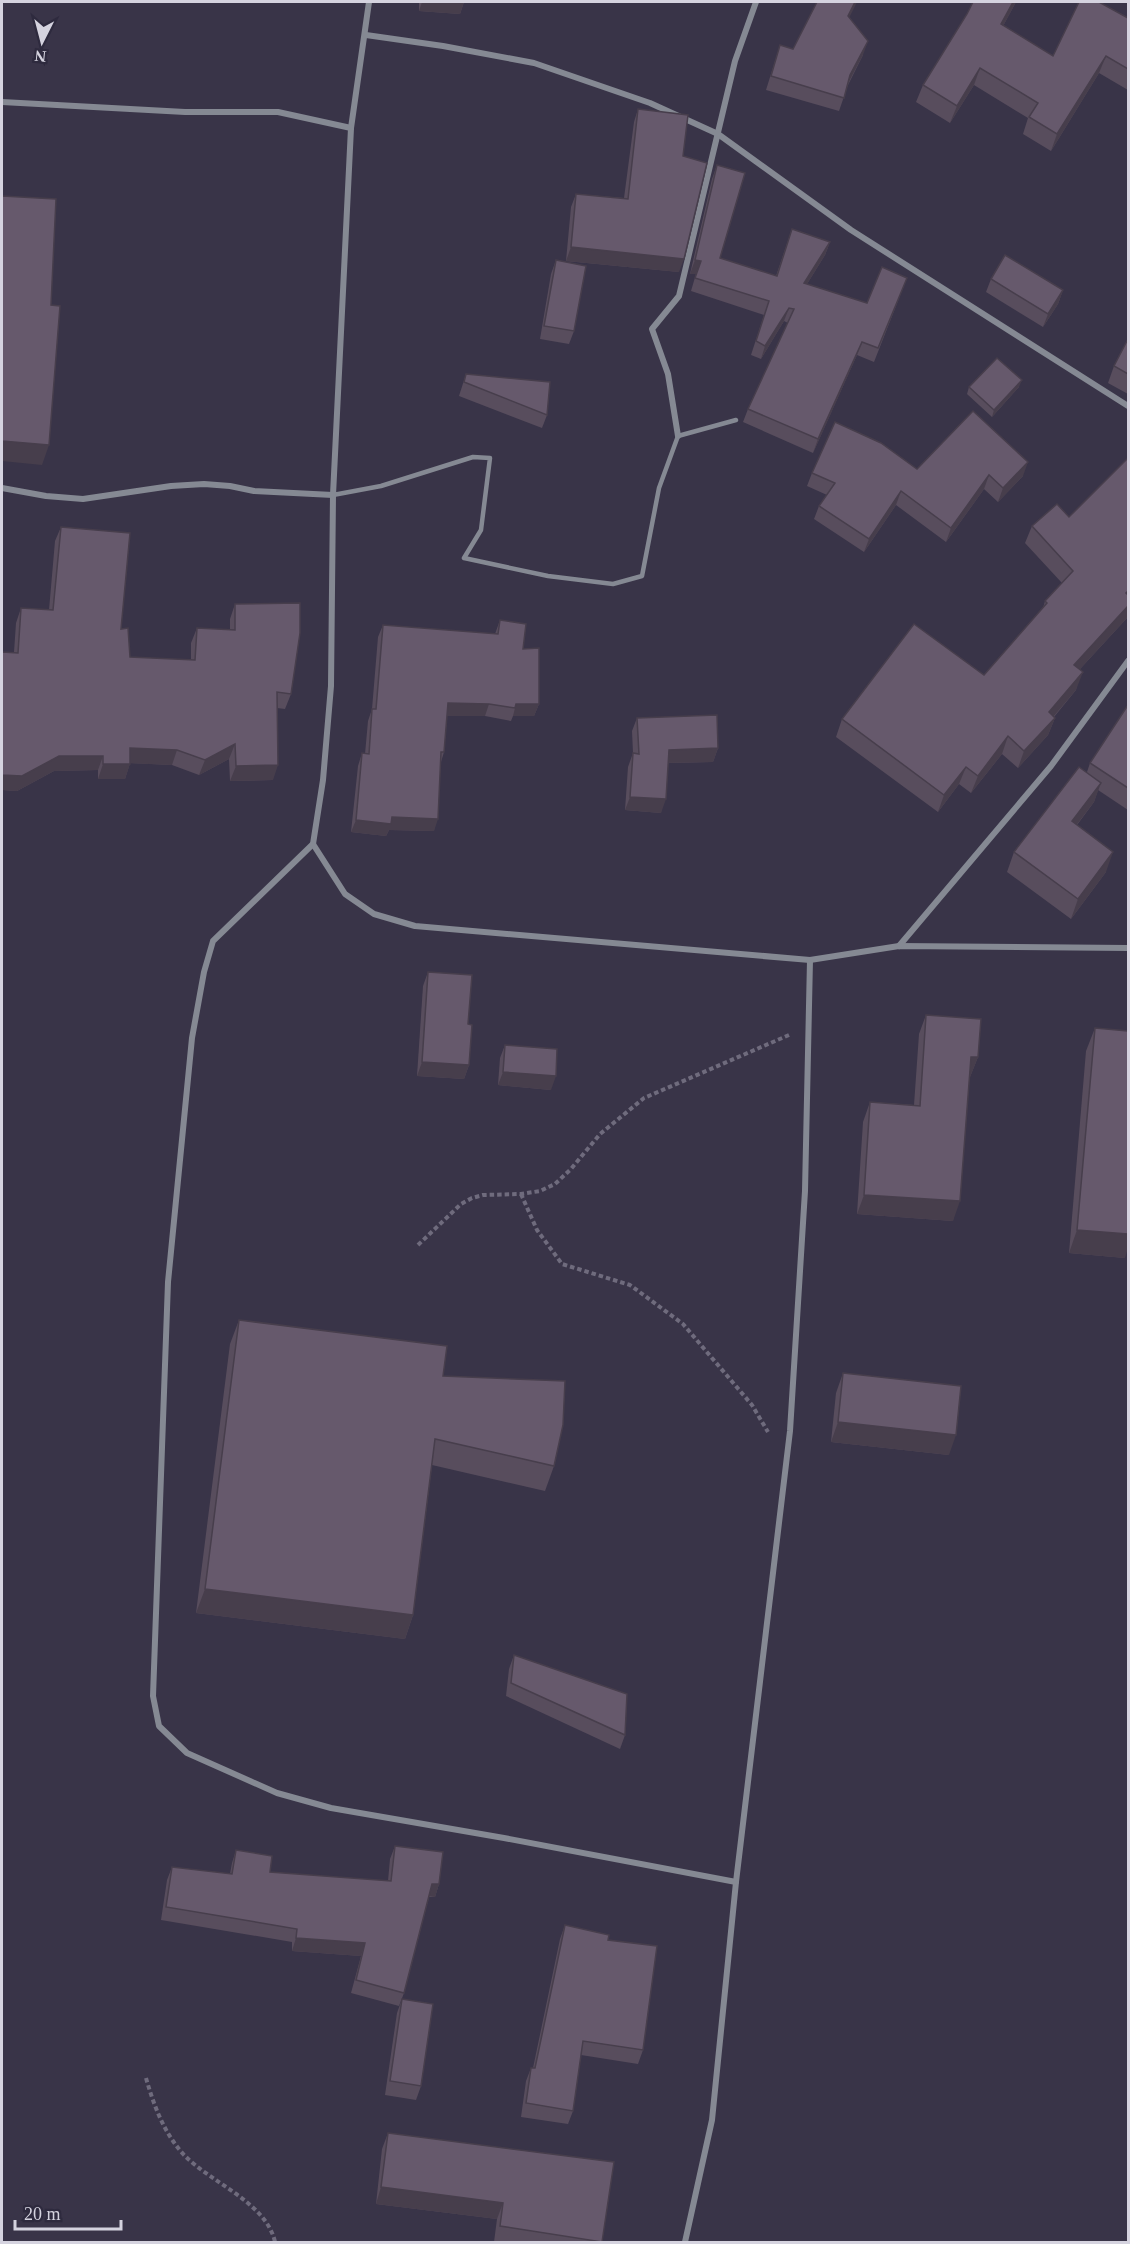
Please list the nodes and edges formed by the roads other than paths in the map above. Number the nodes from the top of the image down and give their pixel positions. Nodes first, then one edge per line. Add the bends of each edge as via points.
1 (369, 2) edge
2 (756, 2) edge
3 (366, 35) junction
4 (2, 102) edge
5 (351, 128) junction
6 (718, 134) junction
7 (1128, 406) edge
8 (736, 420) dead end
9 (678, 436) junction
10 (2, 488) edge
11 (333, 495) junction
12 (1128, 661) edge
13 (313, 844) junction
14 (899, 946) junction
15 (1128, 948) edge
16 (810, 960) junction
17 (736, 1882) junction
18 (685, 2242) edge

1 - 3 street
2 - 6 street via 735,61
3 - 5 street
3 - 6 street via 534,63 650,104
4 - 5 street via 185,112 278,112
5 - 11 street
6 - 7 street via 851,230
6 - 9 street via 679,296 652,329 668,374
8 - 9 lane
9 - 11 lane via 659,488 642,576 614,584 548,576 464,558 481,530 490,458 472,457 381,486
10 - 11 street via 83,499 204,484
11 - 13 street via 331,686
12 - 14 street via 1051,766
13 - 16 street via 345,894 374,914 415,926
13 - 17 street via 213,941 192,1038 168,1282 153,1696 159,1726 188,1753 277,1793 330,1808
14 - 15 street
14 - 16 street
16 - 17 street via 806,1191 787,1462
17 - 18 street via 712,2120

